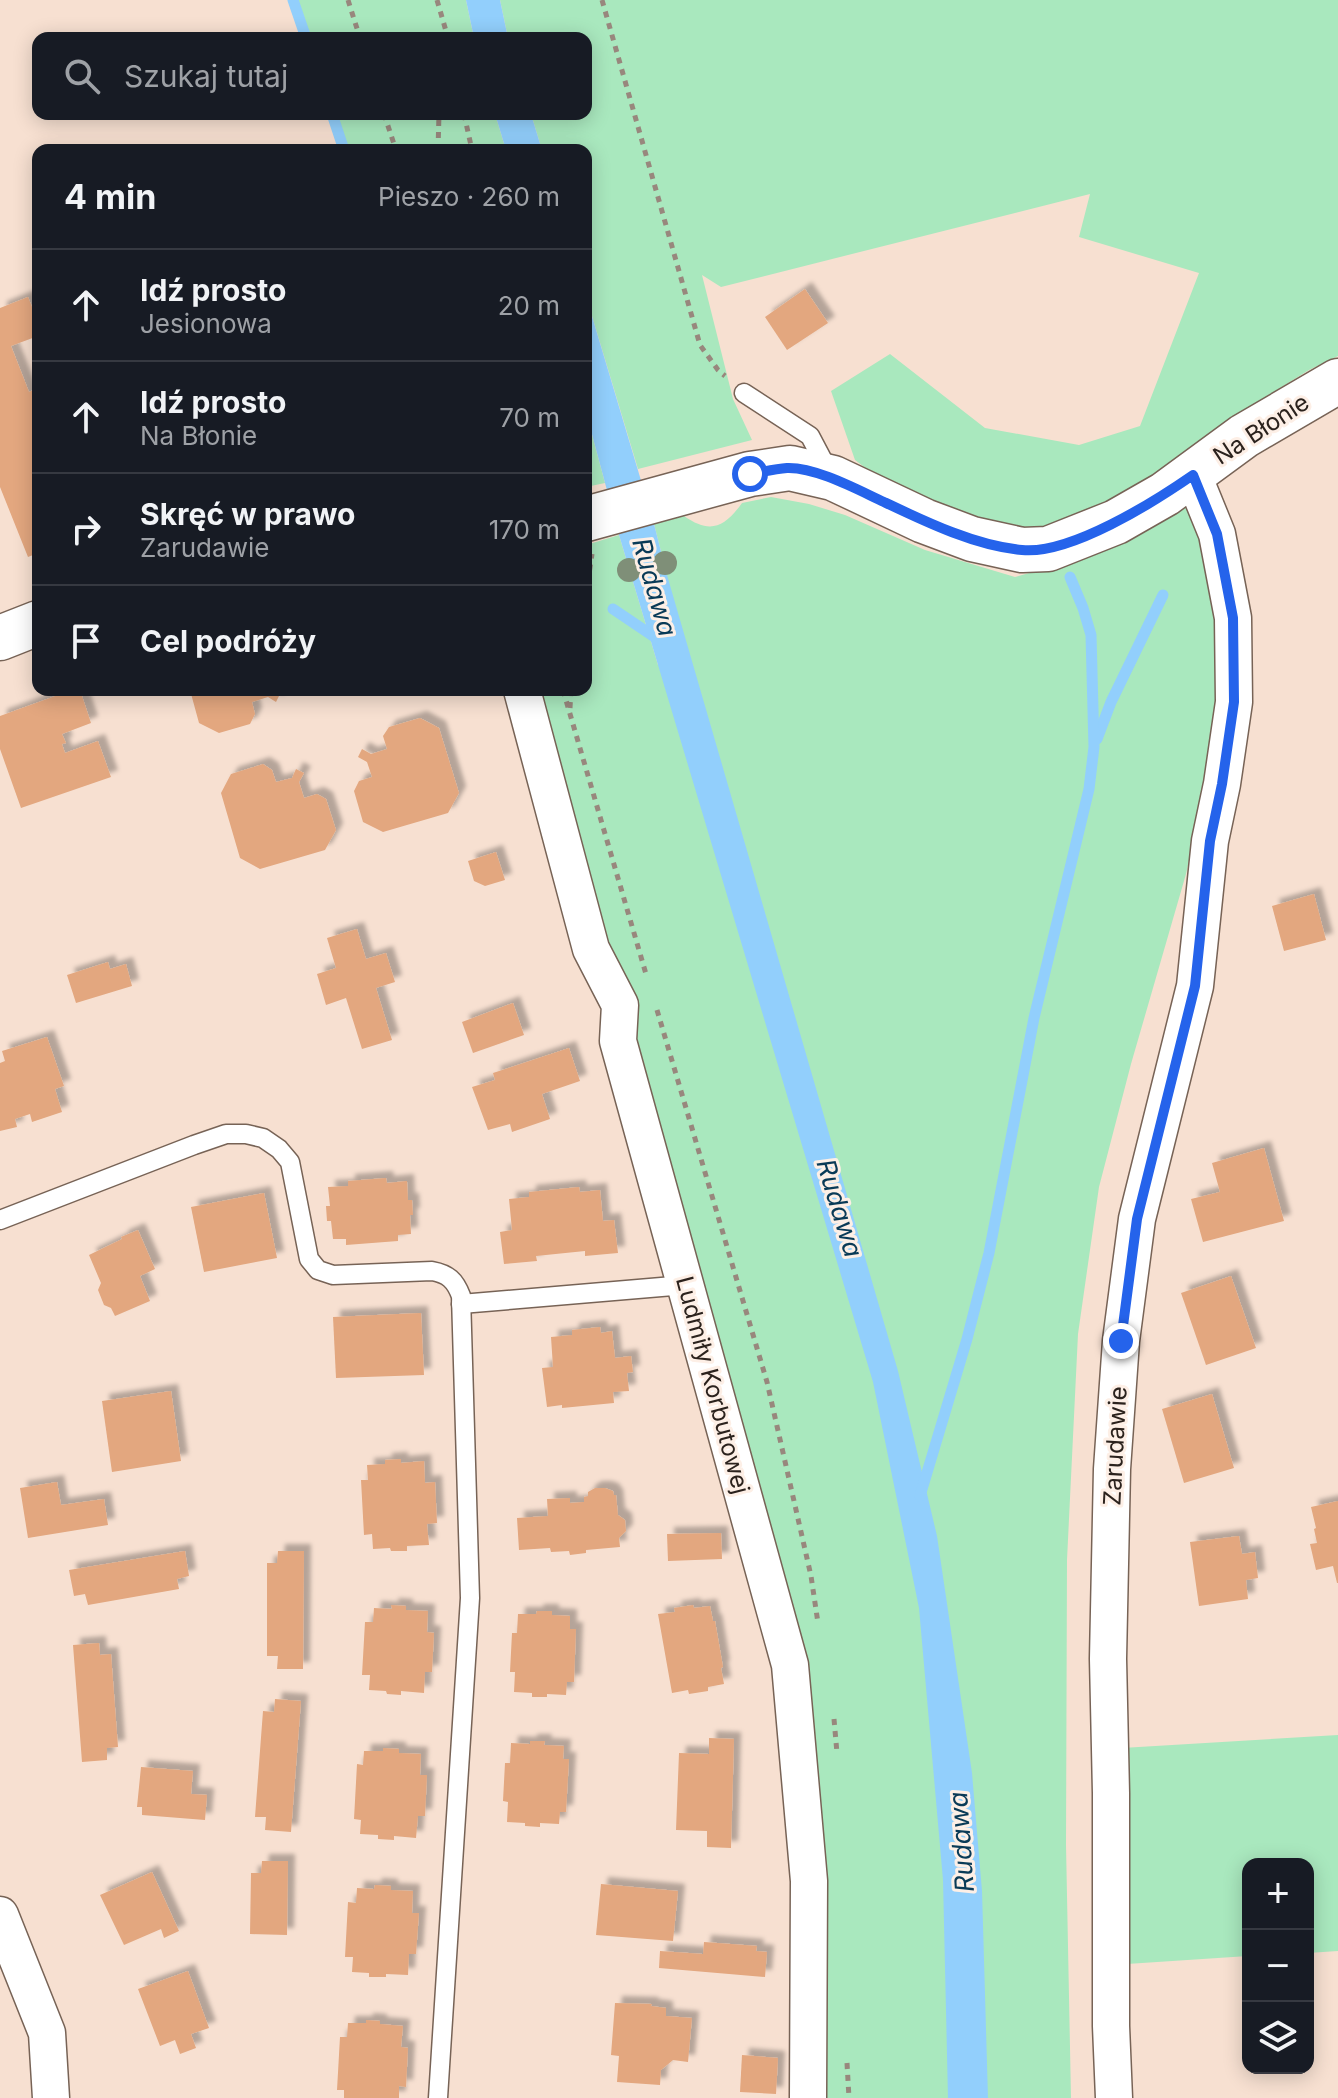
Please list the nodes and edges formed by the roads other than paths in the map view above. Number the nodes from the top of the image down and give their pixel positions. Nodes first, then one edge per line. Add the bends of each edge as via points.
1 (1338, 381) edge
2 (744, 393) dead end
3 (1193, 475) junction
4 (833, 478) junction
5 (592, 517) edge
6 (32, 625) edge
7 (0, 638) edge
8 (524, 696) edge
9 (0, 1220) edge
10 (685, 1285) junction
11 (461, 1304) junction
12 (0, 1918) edge
13 (51, 2098) edge
14 (438, 2098) edge
15 (808, 2098) edge
16 (1114, 2098) edge

1 - 3 street, Na Błonie via 1244,436
2 - 4 lane via 810,436
3 - 4 street, Na Błonie via 1116,522 1048,549 1022,550 924,521
3 - 16 street, Zarudawie via 1217,534 1233,618 1234,702 1210,841 1195,986 1137,1219 1121,1341 1108,1659
4 - 5 street, Na Błonie via 790,468 750,474
6 - 7 street
8 - 10 street, Ludmiły Korbutowej via 591,949 620,1005 618,1041
9 - 11 lane via 194,1145 226,1134 246,1134 263,1138 290,1162 309,1259 318,1270 333,1275 446,1274 457,1285
10 - 11 lane
10 - 15 street, Ludmiły Korbutowej via 790,1665 809,1881
11 - 14 lane via 470,1598
12 - 13 street via 47,2033

